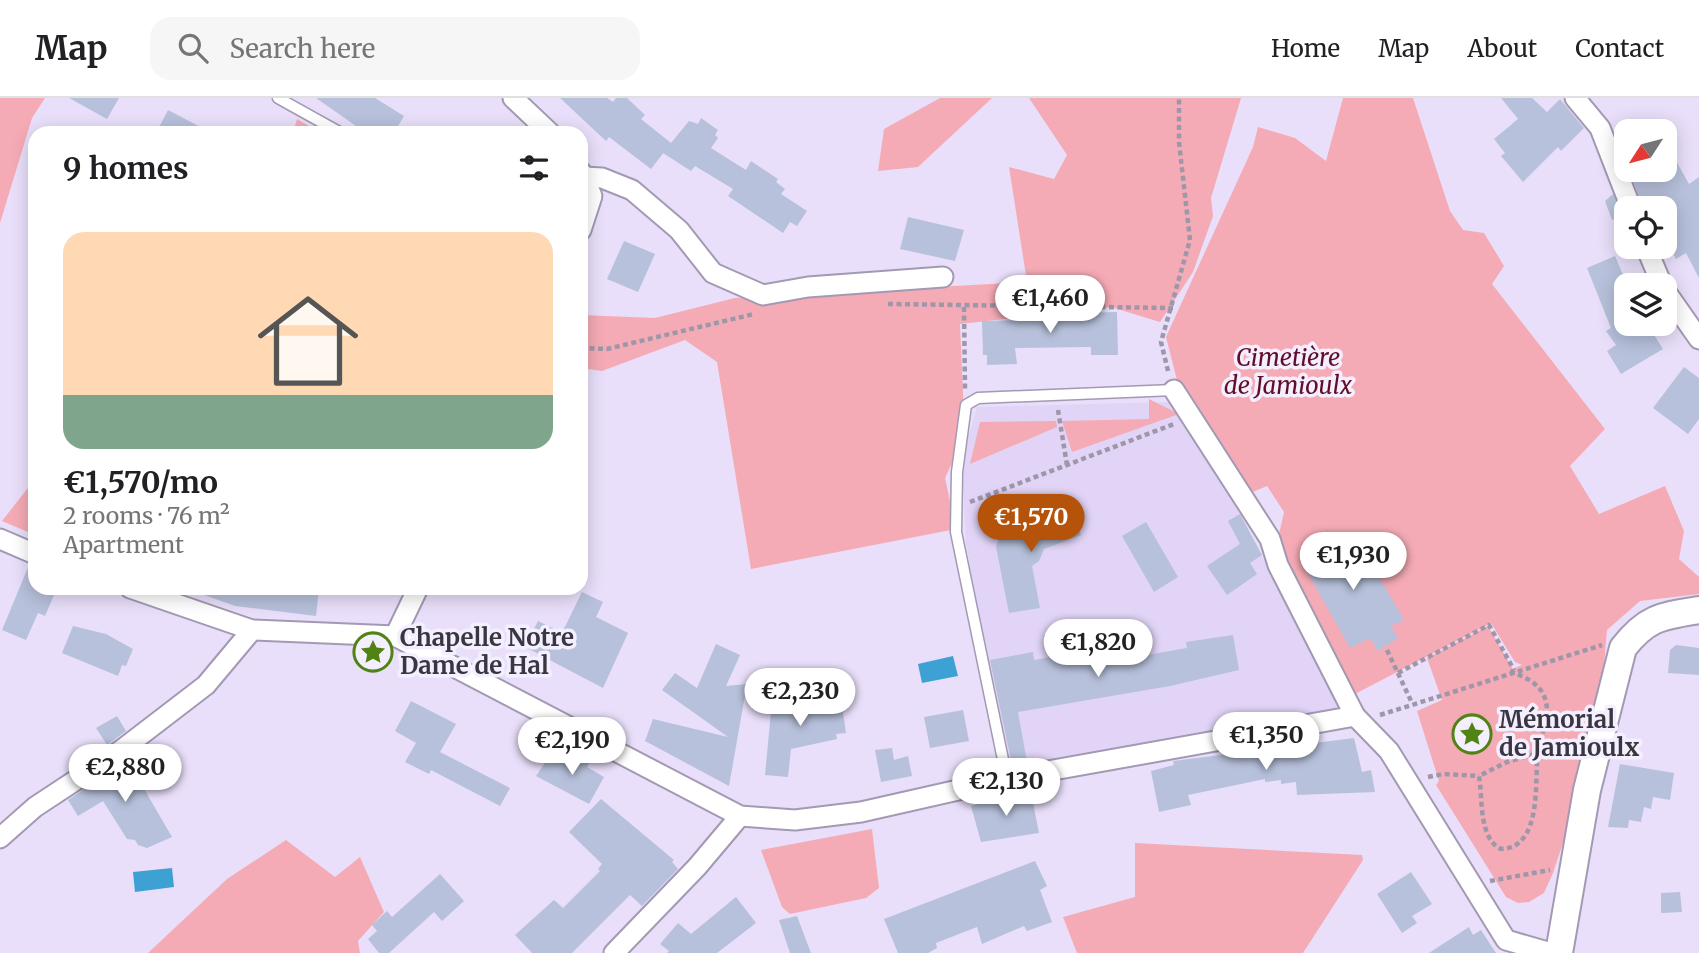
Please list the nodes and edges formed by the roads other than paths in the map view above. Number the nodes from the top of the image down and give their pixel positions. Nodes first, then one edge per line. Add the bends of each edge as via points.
1 (278, 98) edge
2 (513, 98) edge
3 (1575, 98) edge
4 (328, 126) edge
5 (543, 126) edge
6 (588, 175) edge
7 (588, 187) edge
8 (1626, 196) edge
9 (588, 208) edge
10 (943, 277) dead end
11 (1677, 307) edge
12 (1699, 339) edge
13 (1174, 390) joint
14 (0, 540) edge
15 (28, 551) edge
16 (150, 595) edge
17 (415, 595) edge
18 (1699, 610) edge
19 (252, 631) junction
20 (395, 636) junction
21 (1359, 719) junction
22 (1007, 779) junction
23 (740, 816) junction
24 (0, 838) edge
25 (614, 953) edge
26 (1551, 953) edge
27 (1559, 953) edge

1 - 4 lane
2 - 5 street
3 - 8 street via 1600,128
6 - 10 street via 632,190 679,230 713,273 763,295 807,287
7 - 9 street via 592,196
11 - 12 street
13 - 21 street via 1270,539 1278,565
13 - 22 lane via 978,398 965,405 956,532
14 - 15 street
16 - 19 street
17 - 20 street
18 - 27 street via 1658,616 1638,629 1623,649 1587,790
19 - 20 street
19 - 24 street via 206,685 120,751 35,807
20 - 23 street
21 - 22 street
21 - 26 street via 1389,751 1506,940
22 - 23 street via 848,813 795,820
23 - 25 street

